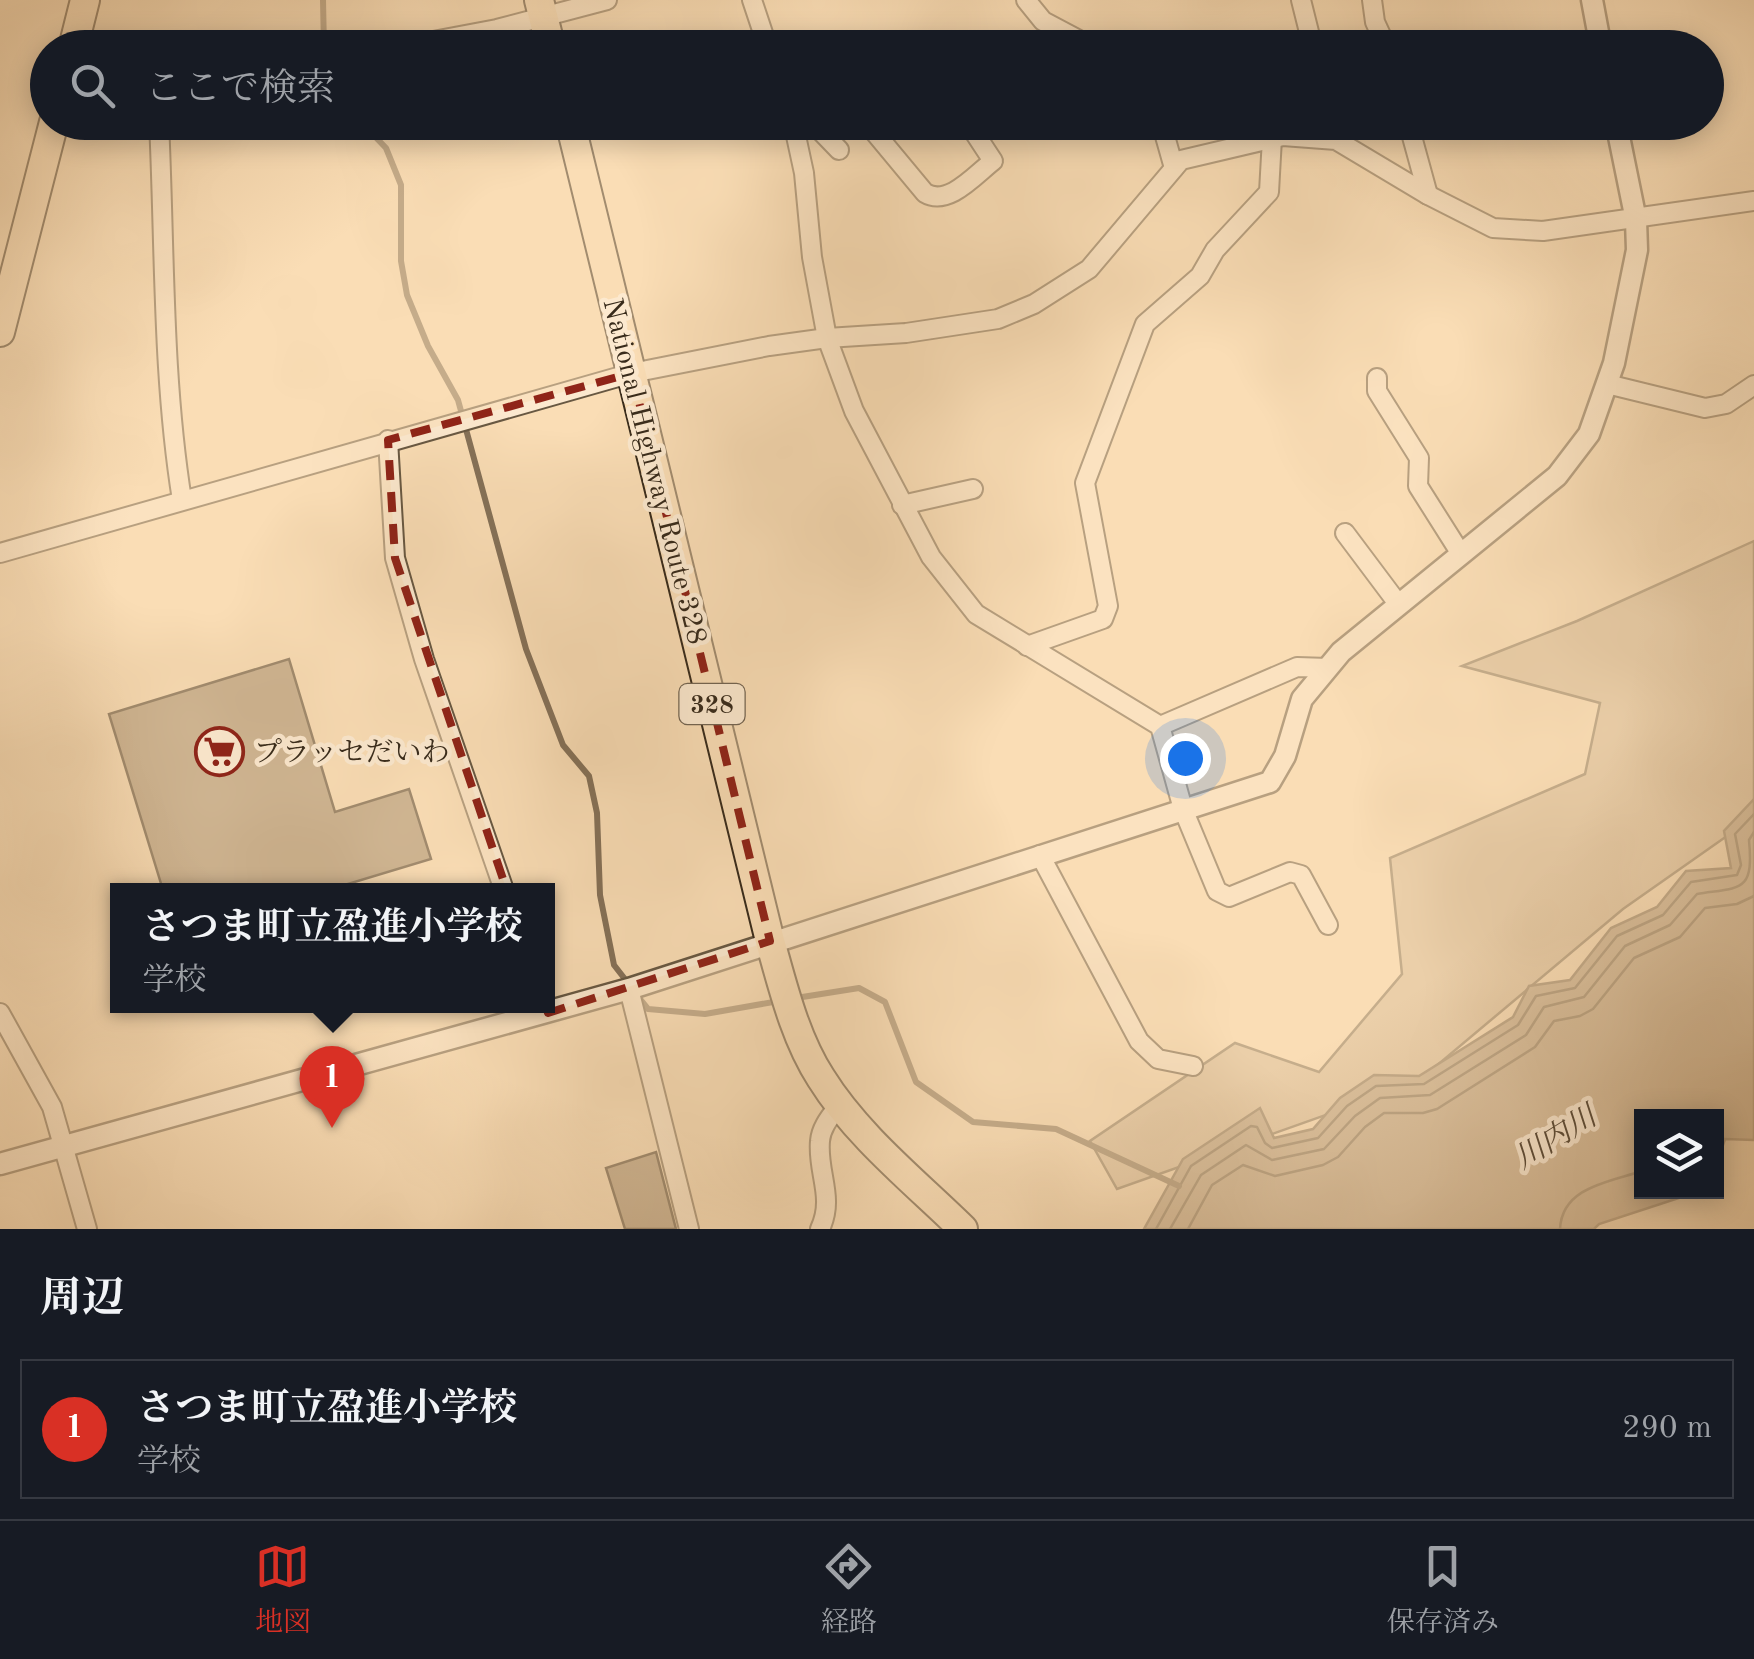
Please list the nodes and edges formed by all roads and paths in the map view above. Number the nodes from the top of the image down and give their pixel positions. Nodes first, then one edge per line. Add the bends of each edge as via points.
1 (84, 0) edge
2 (607, 0) edge
3 (752, 0) edge
4 (1026, 0) edge
5 (1301, 0) edge
6 (1372, 0) edge
7 (1592, 0) edge
8 (541, 8) edge
9 (76, 30) edge
10 (461, 30) edge
11 (762, 30) edge
12 (1060, 30) edge
13 (1308, 30) edge
14 (1379, 30) edge
15 (1598, 30) edge
16 (49, 140) edge
17 (160, 140) edge
18 (574, 140) edge
19 (802, 140) edge
20 (825, 140) edge
21 (882, 140) edge
22 (979, 140) edge
23 (1166, 140) edge
24 (1264, 140) edge
25 (1272, 140) edge
26 (1347, 140) edge
27 (1413, 140) edge
28 (1620, 140) edge
29 (840, 150) dead end
30 (1174, 168) junction
31 (1428, 196) junction
32 (1754, 201) edge
33 (1636, 220) junction
34 (0, 332) edge
35 (827, 338) junction
36 (632, 373) junction
37 (1377, 378) dead end
38 (1607, 384) junction
39 (1754, 384) edge
40 (388, 440) junction
41 (974, 490) dead end
42 (182, 500) junction
43 (902, 505) junction
44 (1345, 533) dead end
45 (0, 553) edge
46 (1462, 554) junction
47 (1399, 604) junction
48 (1027, 646) junction
49 (1328, 668) junction
50 (1160, 726) junction
51 (1184, 809) junction
52 (1040, 855) junction
53 (502, 883) edge
54 (1328, 925) dead end
55 (770, 942) junction
56 (629, 989) junction
57 (555, 1007) edge
58 (532, 1013) edge
59 (0, 1014) edge
60 (1193, 1066) dead end
61 (840, 1106) junction
62 (64, 1144) junction
63 (0, 1164) edge
64 (87, 1229) edge
65 (690, 1229) edge
66 (820, 1229) edge
67 (964, 1229) edge

1 - 9 highway
2 - 8 street
3 - 11 street
4 - 12 street
5 - 13 street
6 - 14 street
7 - 15 street
8 - 10 street
16 - 34 highway
17 - 42 street via 165,348
18 - 36 highway, National Highway Route 328 / 328
19 - 35 street
20 - 29 street
21 - 22 street via 933,198 998,169
23 - 30 street
24 - 30 street via 1181,160
25 - 48 street via 1269,192 1200,276 1145,324 1085,483 1108,606 1102,619
26 - 31 street
27 - 31 street
28 - 33 street
30 - 35 street via 1089,269 1034,304 998,319
31 - 33 street via 1493,228 1543,231
32 - 33 street
33 - 38 street via 1637,250
35 - 36 street
35 - 43 street via 854,411
36 - 40 street
36 - 55 highway, National Highway Route 328 / 328
37 - 46 street via 1377,391 1419,458 1418,486
38 - 39 street via 1705,408 1726,404
38 - 46 street via 1590,434 1556,476
40 - 42 street
40 - 53 street via 395,558
41 - 43 street
42 - 45 street
43 - 48 street via 930,557 976,614
44 - 47 street
46 - 47 street
47 - 49 street
48 - 50 street
49 - 50 street via 1297,668
49 - 51 street via 1302,699 1270,782
50 - 51 street
51 - 52 street
51 - 54 street via 1217,891 1229,897 1290,872 1301,874
52 - 55 street
52 - 60 street via 1139,1041 1158,1058
55 - 56 street
55 - 61 highway, National Highway Route 328 / 328 via 800,1037
56 - 57 street
56 - 65 street
58 - 62 street
59 - 62 street via 52,1107
61 - 66 street via 820,1140 828,1201
61 - 67 highway, National Highway Route 328 / 328
62 - 63 street
62 - 64 street

